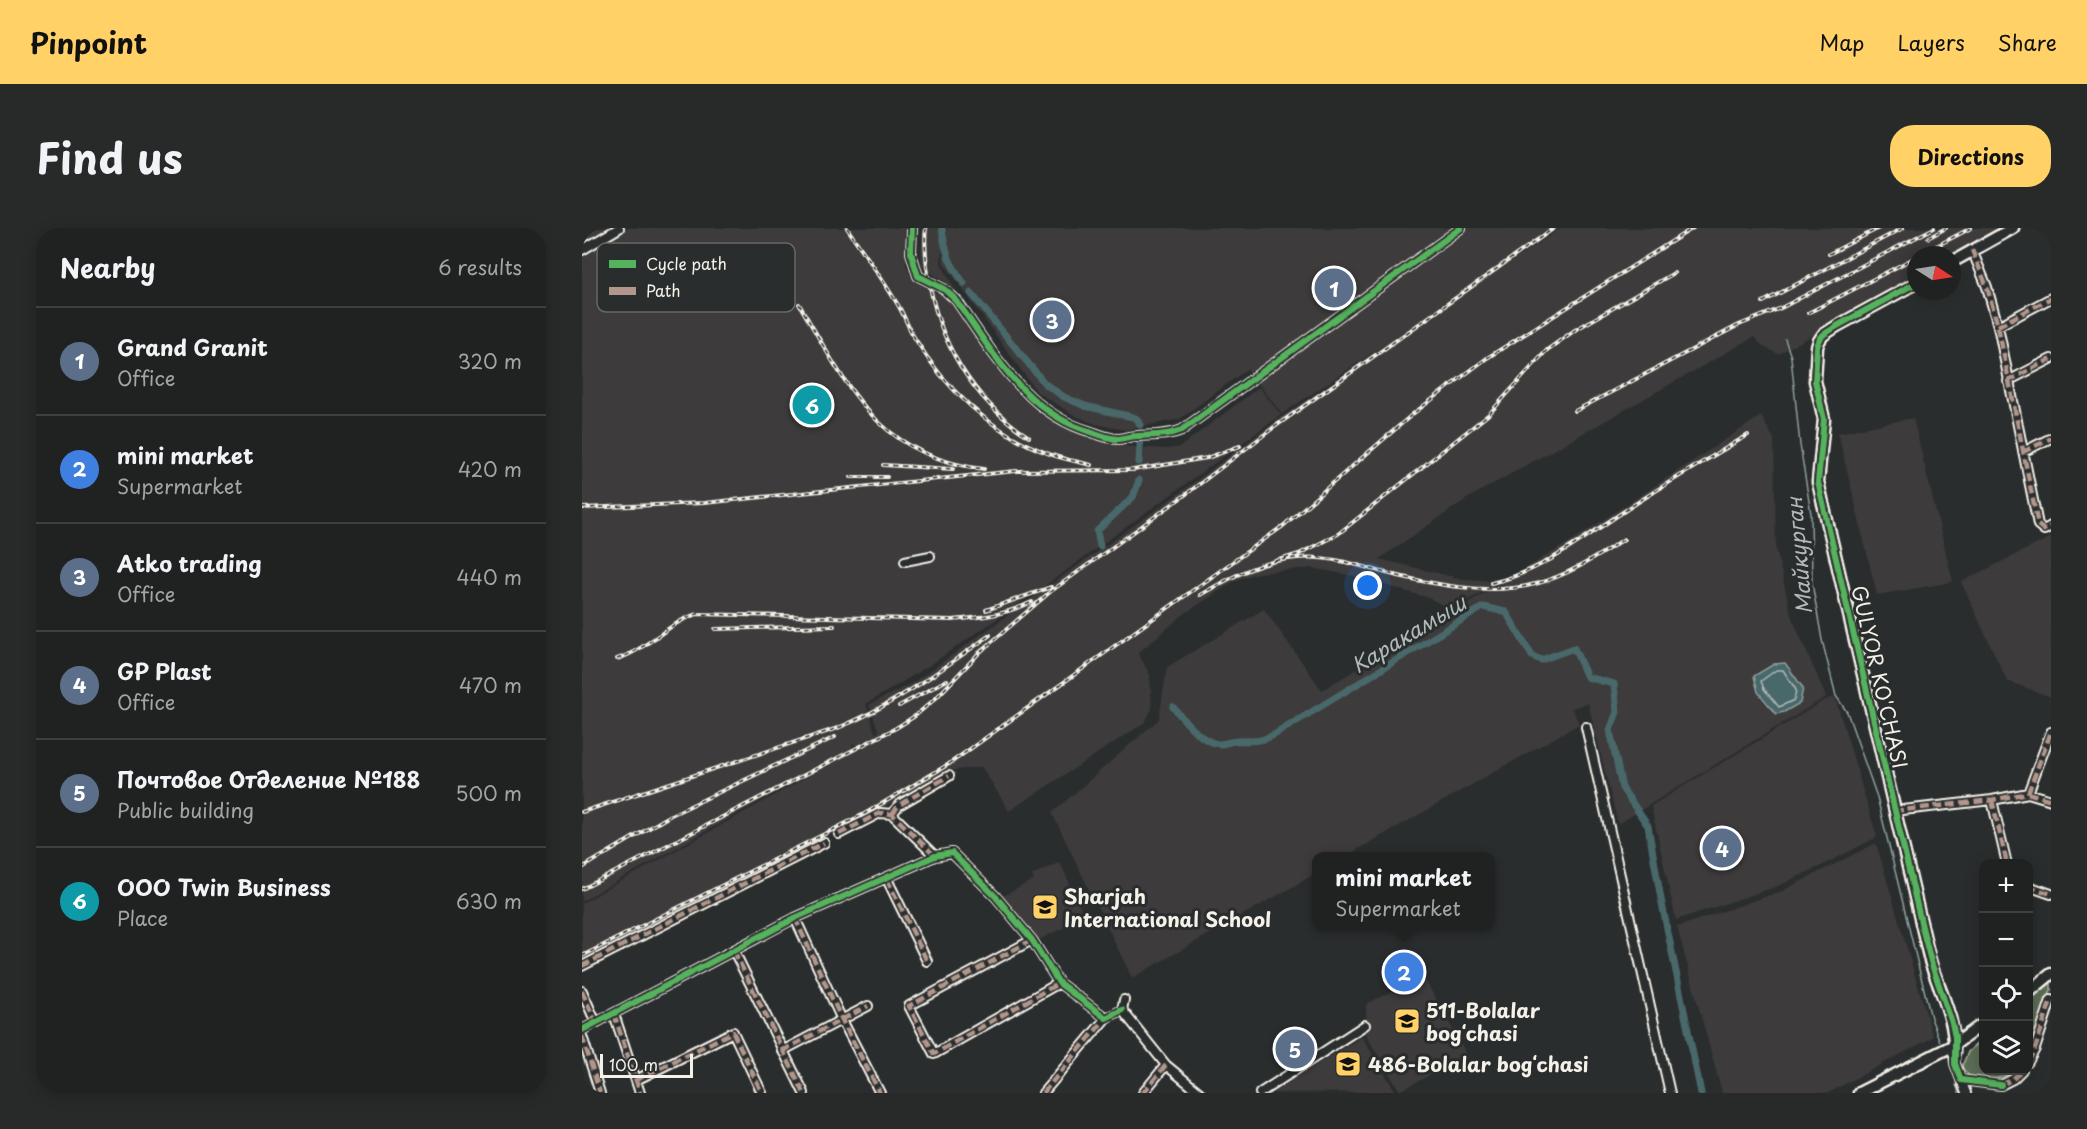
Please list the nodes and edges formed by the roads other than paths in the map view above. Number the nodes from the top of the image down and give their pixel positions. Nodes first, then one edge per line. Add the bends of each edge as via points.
1 (619, 228) edge
2 (912, 228) edge
3 (1461, 228) edge
4 (2013, 228) edge
5 (582, 250) edge
6 (1972, 250) junction
7 (1961, 257) edge
8 (1907, 288) edge
9 (2051, 298) edge
10 (1998, 326) junction
11 (2051, 359) edge
12 (2008, 381) junction
13 (2051, 438) edge
14 (2023, 452) junction
15 (2051, 526) edge
16 (930, 556) dead end
17 (905, 561) dead end
18 (1586, 727) dead end
19 (2051, 732) edge
20 (949, 777) dead end
21 (2028, 793) junction
22 (1992, 800) junction
23 (2051, 800) edge
24 (1894, 811) junction
25 (892, 814) junction
26 (839, 834) dead end
27 (824, 843) dead end
28 (935, 856) junction
29 (2006, 859) edge
30 (887, 879) junction
31 (2033, 888) edge
32 (2051, 894) edge
33 (795, 918) junction
34 (1032, 940) junction
35 (734, 951) junction
36 (927, 961) dead end
37 (582, 966) edge
38 (2051, 969) edge
39 (2051, 974) edge
40 (1059, 983) junction
41 (2033, 983) edge
42 (2033, 989) edge
43 (582, 992) edge
44 (1124, 1000) dead end
45 (2051, 1000) edge
46 (868, 1006) dead end
47 (1122, 1010) junction
48 (614, 1014) junction
49 (1106, 1018) junction
50 (842, 1020) junction
51 (596, 1023) junction
52 (1365, 1025) dead end
53 (1979, 1027) edge
54 (582, 1030) edge
55 (1979, 1033) edge
56 (582, 1036) edge
57 (1954, 1049) junction
58 (782, 1051) junction
59 (2033, 1053) edge
60 (1166, 1065) junction
61 (2018, 1075) edge
62 (636, 1080) junction
63 (1961, 1080) junction
64 (2002, 1089) edge
65 (600, 1093) edge
66 (640, 1093) edge
67 (762, 1093) edge
68 (804, 1093) edge
69 (880, 1093) edge
70 (1042, 1093) edge
71 (1143, 1093) edge
72 (1200, 1093) edge
73 (1260, 1093) edge
74 (1670, 1093) edge
75 (1859, 1093) edge
76 (1874, 1093) edge
77 (1966, 1093) edge

1 - 5 street
2 - 3 street via 911,253 918,276 956,300 1015,383 1062,420 1118,439 1182,429
4 - 6 street
6 - 7 street
6 - 10 street
8 - 24 street, GULYOR KO'CHASI via 1823,335 1817,347 1815,381 1824,419 1818,482
9 - 10 street
10 - 12 street
11 - 12 street
12 - 14 street
13 - 14 street
14 - 15 street via 2041,529
16 - 17 street
18 - 74 street
19 - 21 street
20 - 25 street via 899,805
21 - 22 street
21 - 23 street
22 - 24 street
22 - 29 street
24 - 57 street, GULYOR KO'CHASI via 1932,965 1952,1023
25 - 26 street via 880,813
25 - 28 street
27 - 37 street
28 - 30 street
28 - 34 street via 952,853
30 - 33 street
30 - 36 street
31 - 32 street
33 - 35 street
33 - 50 street
34 - 40 street
34 - 40 street via 909,1006 934,1054
35 - 48 street
35 - 58 street
38 - 41 street
39 - 42 street
40 - 49 street
43 - 51 street
44 - 47 street
45 - 59 street
46 - 50 street
47 - 49 street
47 - 60 street
48 - 51 street
48 - 62 street
49 - 70 street
50 - 58 street
50 - 69 street
51 - 54 street
52 - 73 street
53 - 57 street
55 - 57 street
56 - 65 street
57 - 63 street, GULYOR KO'CHASI
57 - 75 street
57 - 76 street
58 - 68 street
60 - 71 street
60 - 72 street
61 - 64 street
62 - 66 street
62 - 67 street via 733,1032
63 - 64 street
63 - 77 street, GULYOR KO'CHASI

